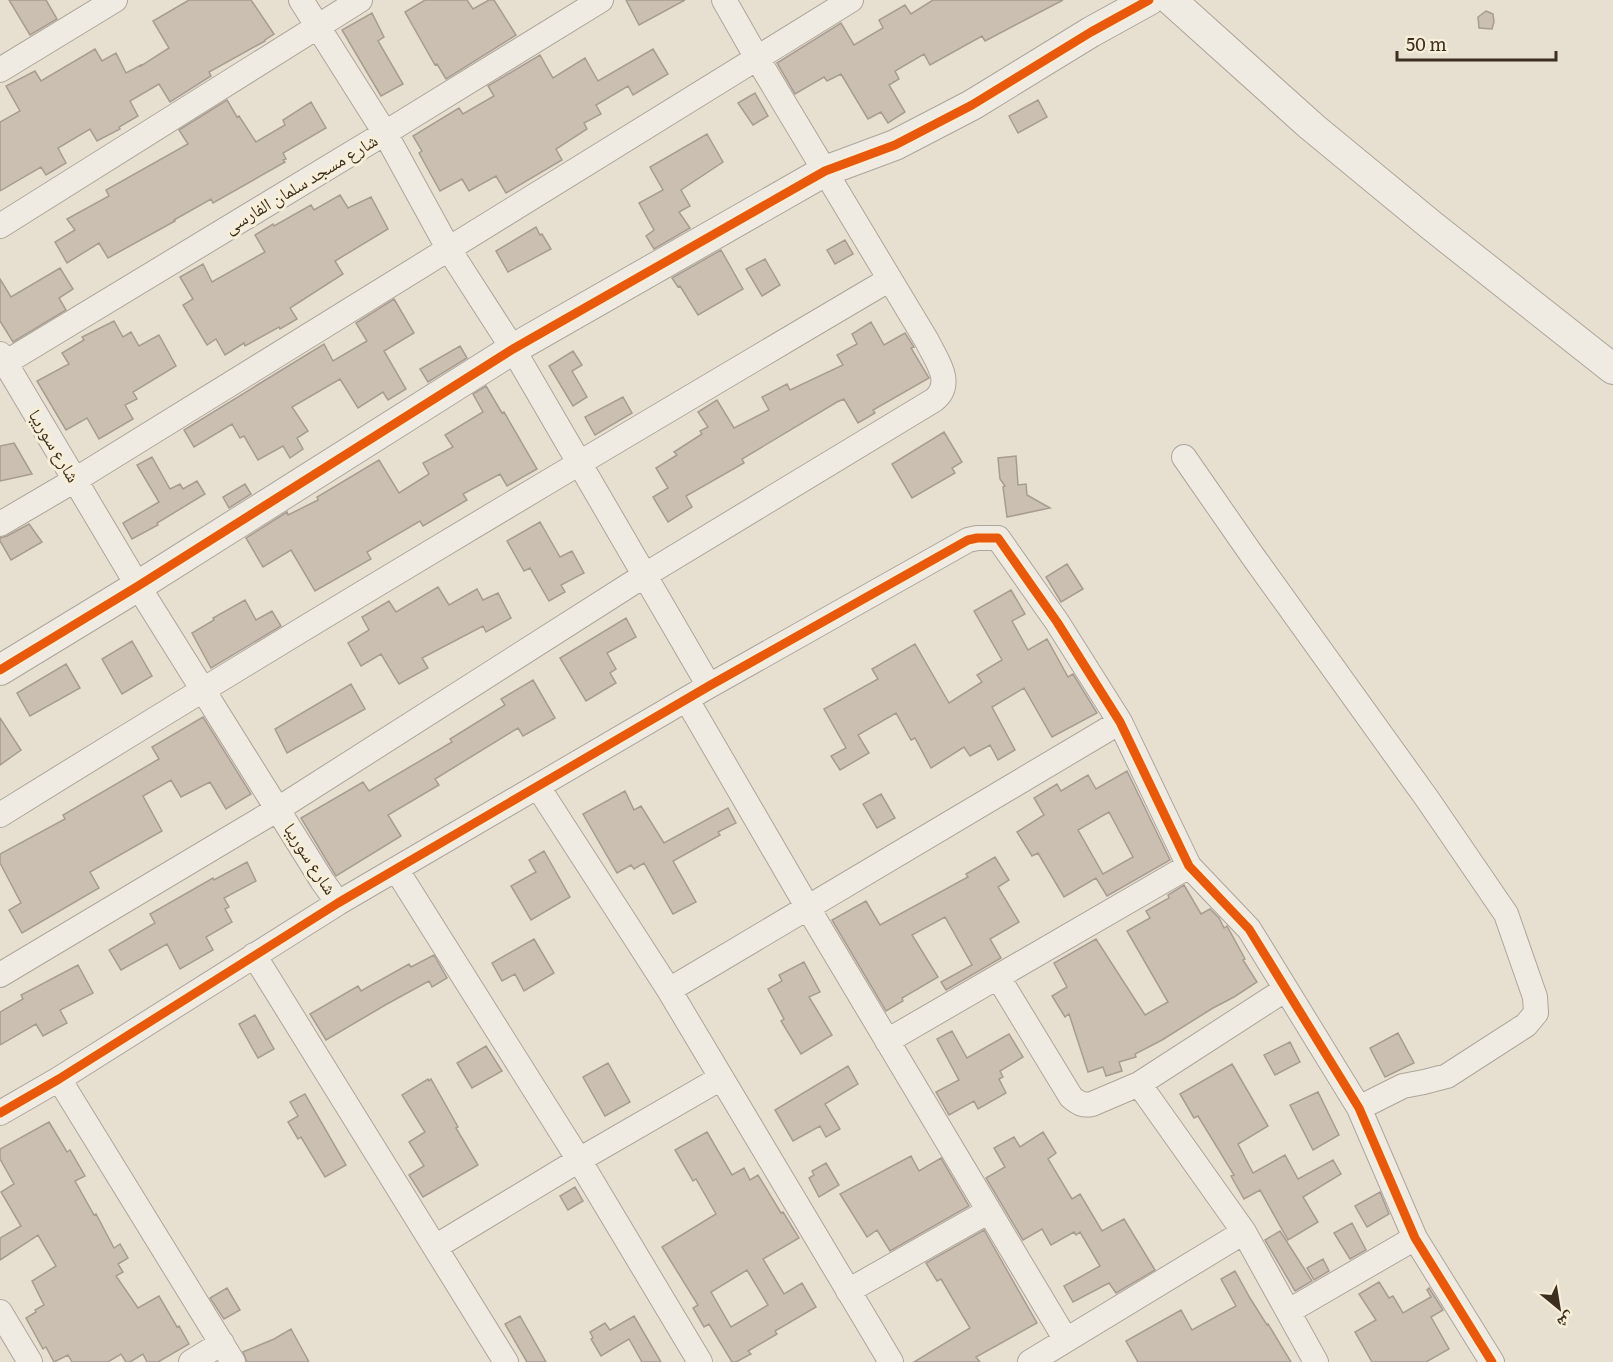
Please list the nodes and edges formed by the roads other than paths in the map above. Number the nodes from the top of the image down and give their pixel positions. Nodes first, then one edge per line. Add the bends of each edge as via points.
1 (115, 0) edge
2 (301, 0) edge
3 (360, 0) edge
4 (601, 0) edge
5 (724, 0) edge
6 (851, 0) edge
7 (1149, 0) edge
8 (1171, 0) edge
9 (317, 26) junction
10 (757, 58) junction
11 (0, 70) edge
12 (385, 133) junction
13 (825, 171) junction
14 (0, 226) edge
15 (448, 248) junction
16 (890, 279) junction
17 (513, 349) junction
18 (2, 361) edge
19 (1613, 369) edge
20 (1184, 457) dead end
21 (580, 462) junction
22 (75, 480) junction
23 (0, 524) edge
24 (645, 575) junction
25 (138, 586) junction
26 (0, 670) edge
27 (709, 686) junction
28 (202, 689) junction
29 (687, 700) junction
30 (1120, 722) junction
31 (538, 786) junction
32 (278, 809) junction
33 (0, 815) edge
34 (1189, 866) junction
35 (396, 869) junction
36 (338, 903) junction
37 (808, 908) junction
38 (254, 955) junction
39 (0, 975) edge
40 (998, 977) junction
41 (1286, 989) junction
42 (669, 990) junction
43 (887, 1041) junction
44 (721, 1078) junction
45 (59, 1079) junction
46 (1139, 1084) junction
47 (1359, 1108) junction
48 (0, 1113) edge
49 (579, 1160) junction
50 (989, 1211) junction
51 (1244, 1232) junction
52 (1415, 1238) junction
53 (435, 1247) junction
54 (848, 1291) junction
55 (1289, 1311) junction
56 (0, 1312) edge
57 (1066, 1340) junction
58 (228, 1353) edge
59 (500, 1360) edge
60 (30, 1362) edge
61 (191, 1362) edge
62 (700, 1362) edge
63 (891, 1362) edge
64 (1030, 1362) edge
65 (1316, 1362) edge
66 (1492, 1362) edge

1 - 11 street
2 - 9 street
3 - 9 street
4 - 12 street, شارع مسجد سلمان الفارسى
5 - 10 street
6 - 10 street
7 - 13 street via 931,127
8 - 19 street via 1311,126
9 - 12 street
9 - 14 street
10 - 13 street
10 - 15 street
12 - 15 street
12 - 18 street, شارع مسجد سلمان الفارسى
13 - 16 street
13 - 17 street
15 - 17 street
15 - 22 street
16 - 21 street
16 - 24 street via 944,376 940,395
17 - 21 street
17 - 25 street
18 - 22 street, شارع سوريبا
20 - 47 street via 1506,914 1535,997 1536,1013 1526,1025 1447,1076 1403,1086
21 - 24 street
21 - 28 street
22 - 23 street
22 - 25 street, شارع سوريبا
24 - 27 street
24 - 32 street
25 - 26 street
25 - 28 street, شارع سوريبا
27 - 29 street
27 - 30 street via 968,540 998,538
28 - 32 street, شارع سوريبا
28 - 33 street
29 - 31 street
29 - 37 street
30 - 34 street
30 - 37 street
31 - 35 street
31 - 42 street
32 - 36 street, شارع سوريبا
32 - 39 street
34 - 40 street
34 - 41 street via 1250,929
35 - 36 street
35 - 49 street
36 - 38 street, شارع سوريبا
37 - 42 street
37 - 43 street
38 - 45 street, شارع سوريبا
38 - 53 street
40 - 43 street
40 - 46 street via 1078,1103 1092,1104
41 - 46 street
41 - 47 street
42 - 44 street
43 - 50 street
44 - 49 street
44 - 54 street
45 - 48 street, شارع سوريبا
45 - 58 street
46 - 51 street
47 - 52 street
49 - 53 street
49 - 62 street
50 - 54 street
50 - 57 street
51 - 55 street
51 - 57 street
52 - 55 street
52 - 66 street
53 - 59 street
54 - 63 street
55 - 65 street
56 - 60 street
57 - 64 street
58 - 61 street

